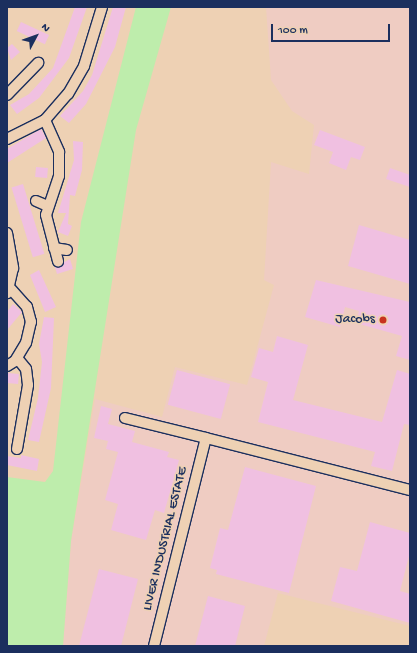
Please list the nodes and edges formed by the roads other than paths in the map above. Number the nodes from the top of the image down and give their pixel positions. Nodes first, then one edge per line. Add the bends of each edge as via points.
1 (102, 7) edge
2 (32, 65) dead end
3 (7, 95) edge
4 (45, 120) junction
5 (7, 127) edge
6 (9, 138) edge
7 (36, 201) dead end
8 (48, 206) junction
9 (7, 233) edge
10 (54, 248) junction
11 (67, 250) dead end
12 (58, 261) dead end
13 (9, 291) edge
14 (17, 358) junction
15 (7, 366) edge
16 (125, 418) dead end
17 (206, 438) junction
18 (17, 449) dead end
19 (410, 490) edge
20 (154, 646) edge

1 - 4 street via 84,66 68,94
2 - 3 street
4 - 6 street
4 - 8 street via 59,152 59,176
5 - 6 street
7 - 8 street
8 - 10 street via 46,215
9 - 13 street via 11,243
10 - 11 street
10 - 12 street
13 - 14 street via 26,307 31,322
14 - 15 street
14 - 18 street via 26,369 28,385
16 - 17 street
17 - 19 street
17 - 20 street, LIVER INDUSTRIAL ESTATE

